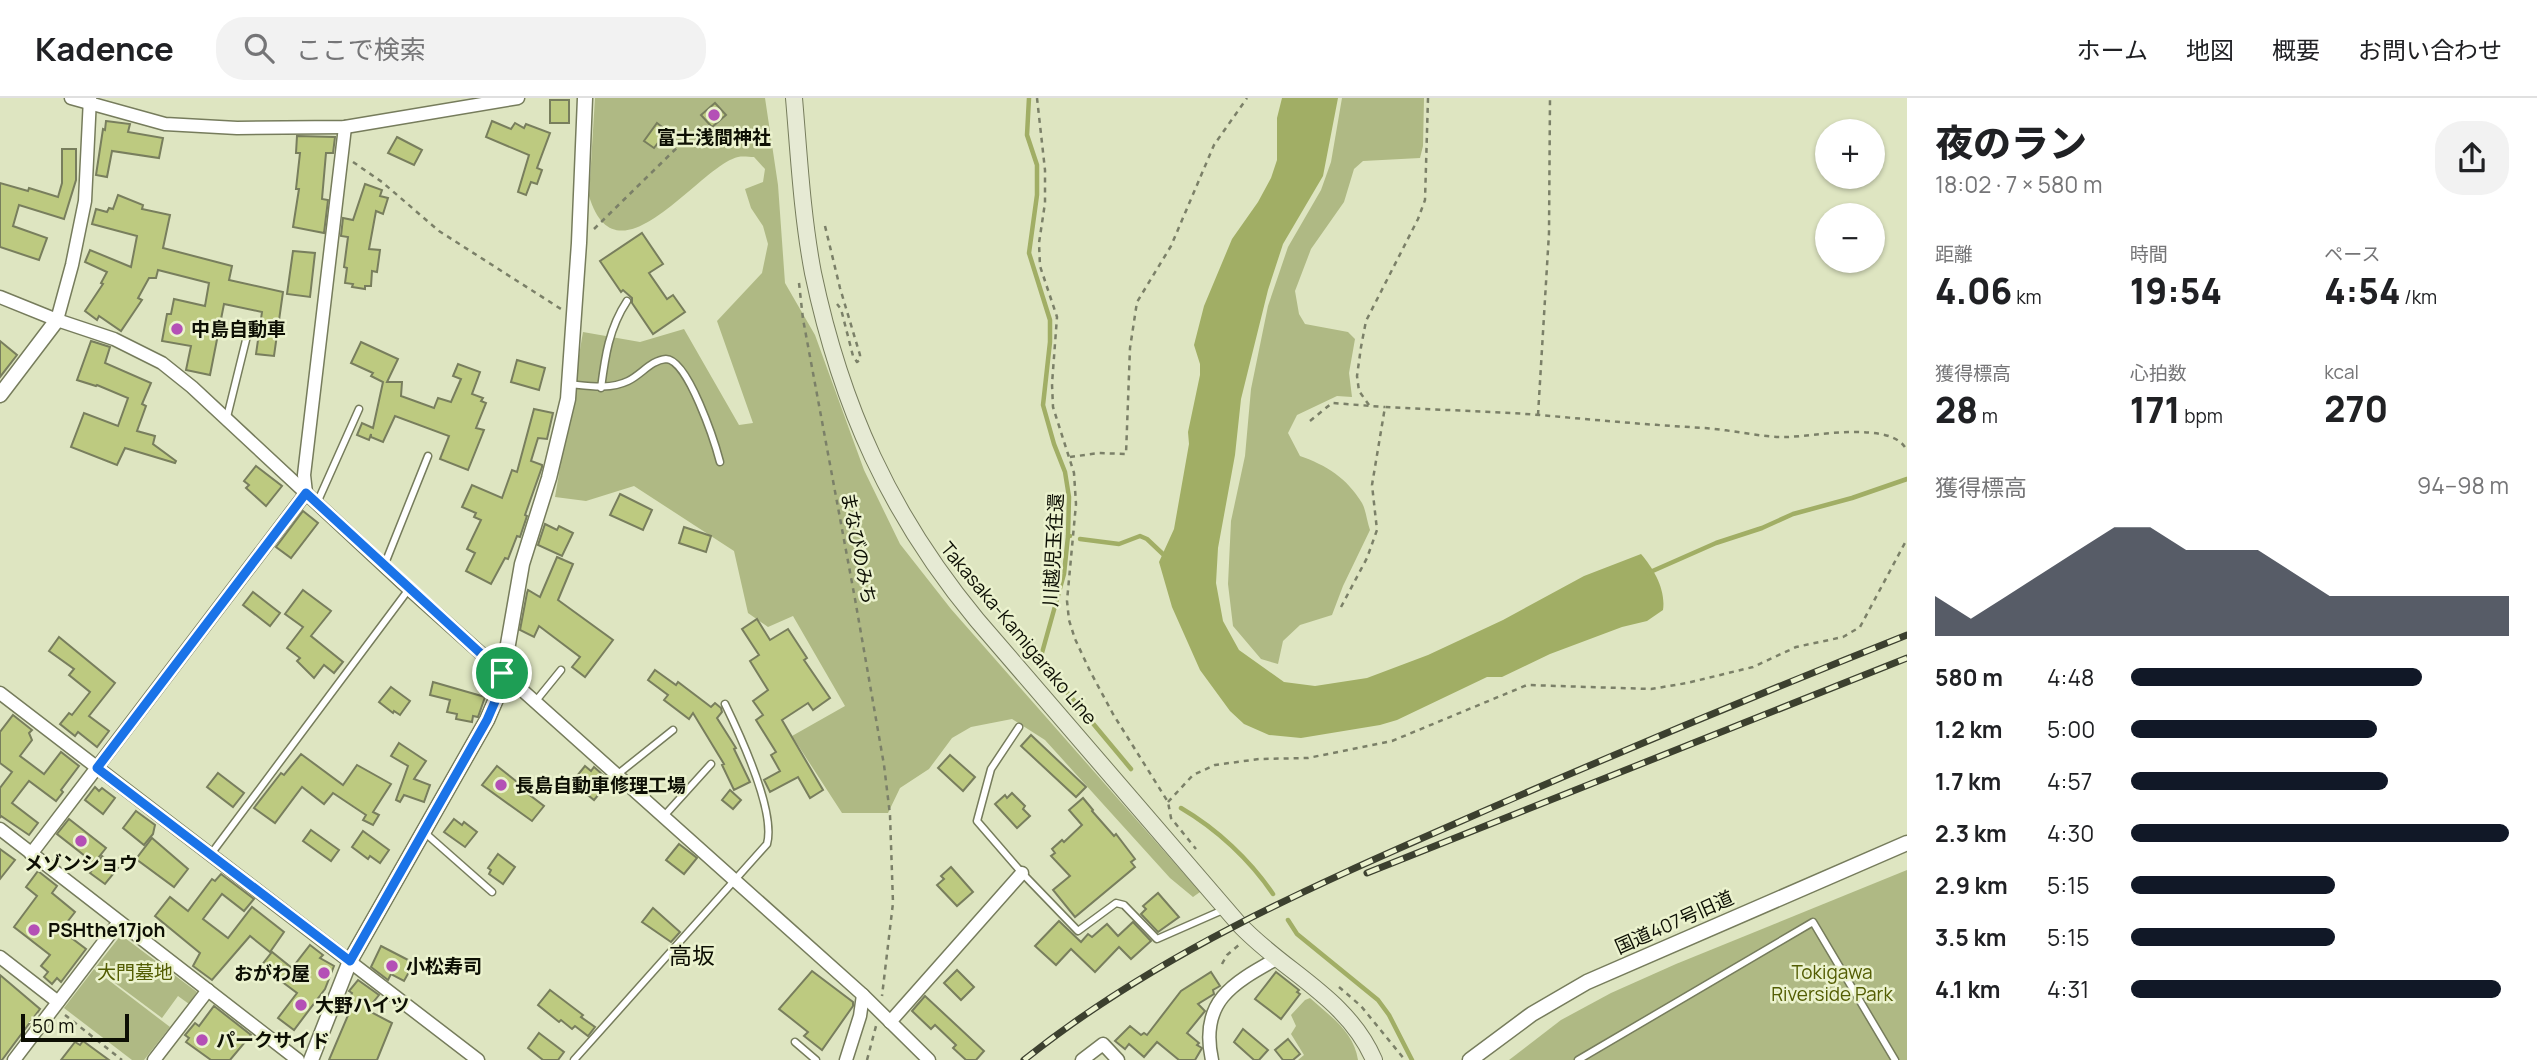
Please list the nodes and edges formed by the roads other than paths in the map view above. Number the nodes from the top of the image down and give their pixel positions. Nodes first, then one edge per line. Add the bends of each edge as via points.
1 (71, 98) edge
2 (518, 98) edge
3 (585, 98) edge
4 (794, 98) edge
5 (90, 102) edge
6 (345, 127) junction
7 (0, 297) edge
8 (627, 301) dead end
9 (57, 320) junction
10 (247, 336) dead end
11 (569, 384) junction
12 (601, 388) junction
13 (0, 395) edge
14 (359, 409) dead end
15 (226, 419) junction
16 (428, 456) dead end
17 (720, 462) dead end
18 (306, 493) junction
19 (317, 503) junction
20 (384, 566) junction
21 (409, 589) junction
22 (561, 670) dead end
23 (502, 673) junction
24 (0, 694) edge
25 (535, 702) junction
26 (725, 704) dead end
27 (1019, 727) dead end
28 (673, 730) dead end
29 (711, 764) dead end
30 (97, 768) junction
31 (618, 774) junction
32 (664, 816) junction
33 (0, 829) edge
34 (424, 832) junction
35 (1901, 845) edge
36 (31, 854) junction
37 (211, 855) junction
38 (1022, 873) junction
39 (735, 881) junction
40 (492, 892) dead end
41 (1226, 908) junction
42 (119, 922) junction
43 (0, 957) edge
44 (1278, 958) junction
45 (350, 961) junction
46 (208, 990) junction
47 (863, 995) junction
48 (56, 1004) junction
49 (884, 1020) junction
50 (795, 1042) dead end
51 (14, 1060) edge
52 (154, 1060) edge
53 (298, 1060) edge
54 (311, 1060) edge
55 (478, 1060) edge
56 (574, 1060) edge
57 (816, 1060) edge
58 (846, 1060) edge
59 (929, 1060) edge
60 (1082, 1060) edge
61 (1118, 1060) edge
62 (1212, 1060) edge
63 (1374, 1060) edge
64 (1470, 1060) edge
65 (1578, 1060) edge
66 (1895, 1060) edge

1 - 5 street
2 - 6 street
3 - 11 street
4 - 41 main road, Takasaka-Kamigarako Line via 804,208 819,297 846,391 887,489 926,555 964,605
5 - 6 street via 165,124
5 - 9 street via 85,201
6 - 18 street via 304,475
7 - 9 street
8 - 12 lane via 607,349
9 - 13 street
9 - 15 street via 114,339 162,363
10 - 15 lane
11 - 12 lane
11 - 23 street via 549,478 522,564
12 - 17 lane via 628,381 655,362 675,362 696,396
14 - 19 lane
15 - 18 street
16 - 20 lane
18 - 19 street
18 - 30 street
19 - 20 street
20 - 21 street
21 - 23 street
21 - 37 lane
22 - 25 lane
23 - 25 street
23 - 34 street via 487,720
24 - 30 street
25 - 31 street
26 - 39 lane via 768,813 767,844
27 - 38 lane via 991,769 977,821
28 - 31 lane
29 - 32 lane
30 - 36 street
30 - 37 street
31 - 32 street
32 - 39 street
33 - 36 street
34 - 40 lane
34 - 45 street
35 - 64 street, 国道407号旧道 via 1587,982 1532,1014
36 - 42 street
37 - 45 street
38 - 41 lane via 1078,931 1116,903 1124,905 1157,939
38 - 49 street
39 - 47 street
39 - 56 lane
41 - 44 main road, Takasaka-Kamigarako Line via 1252,938
42 - 46 street
42 - 48 street
43 - 48 street
44 - 62 street via 1237,981 1220,1000 1211,1021
44 - 63 main road, Takasaka-Kamigarako Line via 1346,1014
45 - 54 street
45 - 55 street
46 - 52 street
46 - 53 street
47 - 49 street
47 - 58 street
48 - 51 street
49 - 59 street
50 - 57 lane
60 - 61 street via 1103,1044
65 - 66 lane via 1813,922

